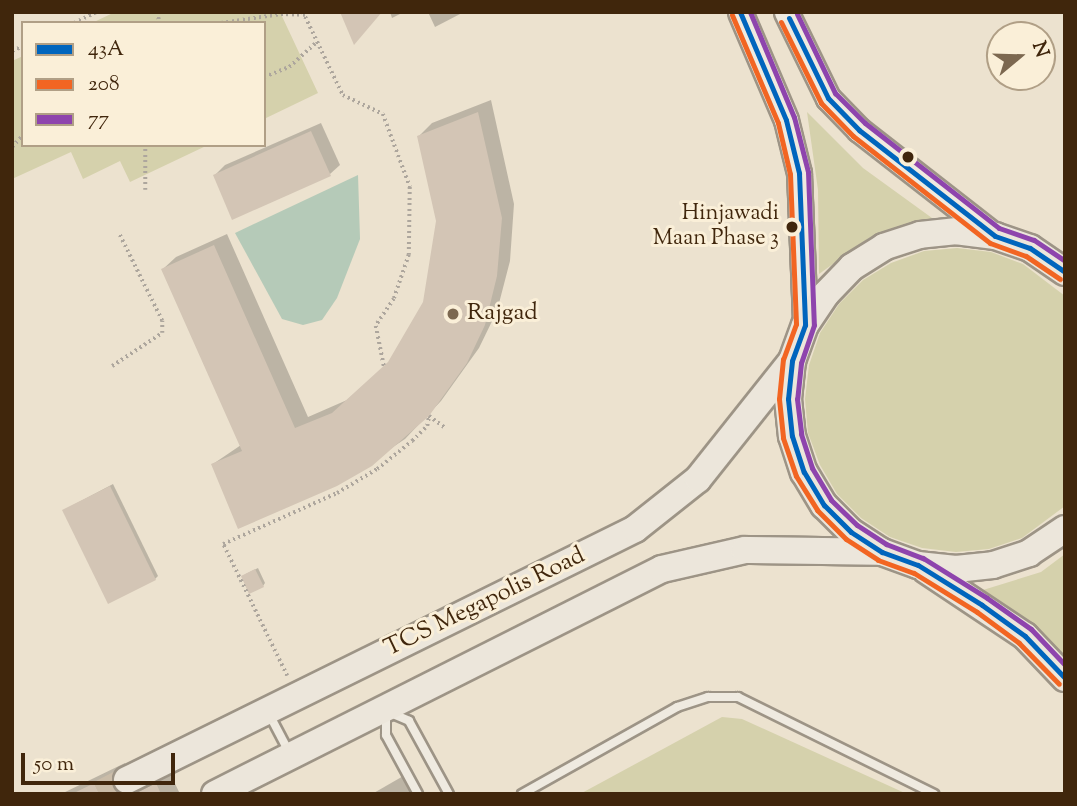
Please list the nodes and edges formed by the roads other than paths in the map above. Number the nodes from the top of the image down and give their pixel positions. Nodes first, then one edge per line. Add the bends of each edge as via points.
1 (740, 12) edge
2 (786, 12) edge
3 (995, 236) junction
4 (1065, 272) edge
5 (805, 325) junction
6 (792, 361) junction
7 (1065, 529) edge
8 (882, 552) junction
9 (918, 565) junction
10 (1065, 678) edge
11 (268, 711) junction
12 (386, 711) junction
13 (291, 757) junction
14 (127, 780) tunnel mouth
15 (215, 794) edge
16 (418, 794) edge
17 (449, 794) edge
18 (522, 794) edge
19 (934, 794) edge

1 - 5 street via 786,120 799,173
2 - 3 street via 828,98 859,130
3 - 4 main road via 1030,248
3 - 5 main road via 945,232 884,247 852,267 825,293
5 - 6 main road
6 - 8 main road via 791,424 804,472 824,505 851,532
6 - 11 main road, TCS Megapolis Road via 698,479 635,529
7 - 9 main road via 1029,553 993,565 956,569
8 - 9 main road
8 - 12 main road, TCS Megapolis Road via 745,550 662,569
9 - 10 main road via 1025,636
11 - 13 lane
11 - 14 main road, TCS Megapolis Road
12 - 13 main road, TCS Megapolis Road
12 - 16 lane via 386,735
12 - 17 lane via 409,721
13 - 15 main road, TCS Megapolis Road
18 - 19 lane via 677,707 708,697 738,697

